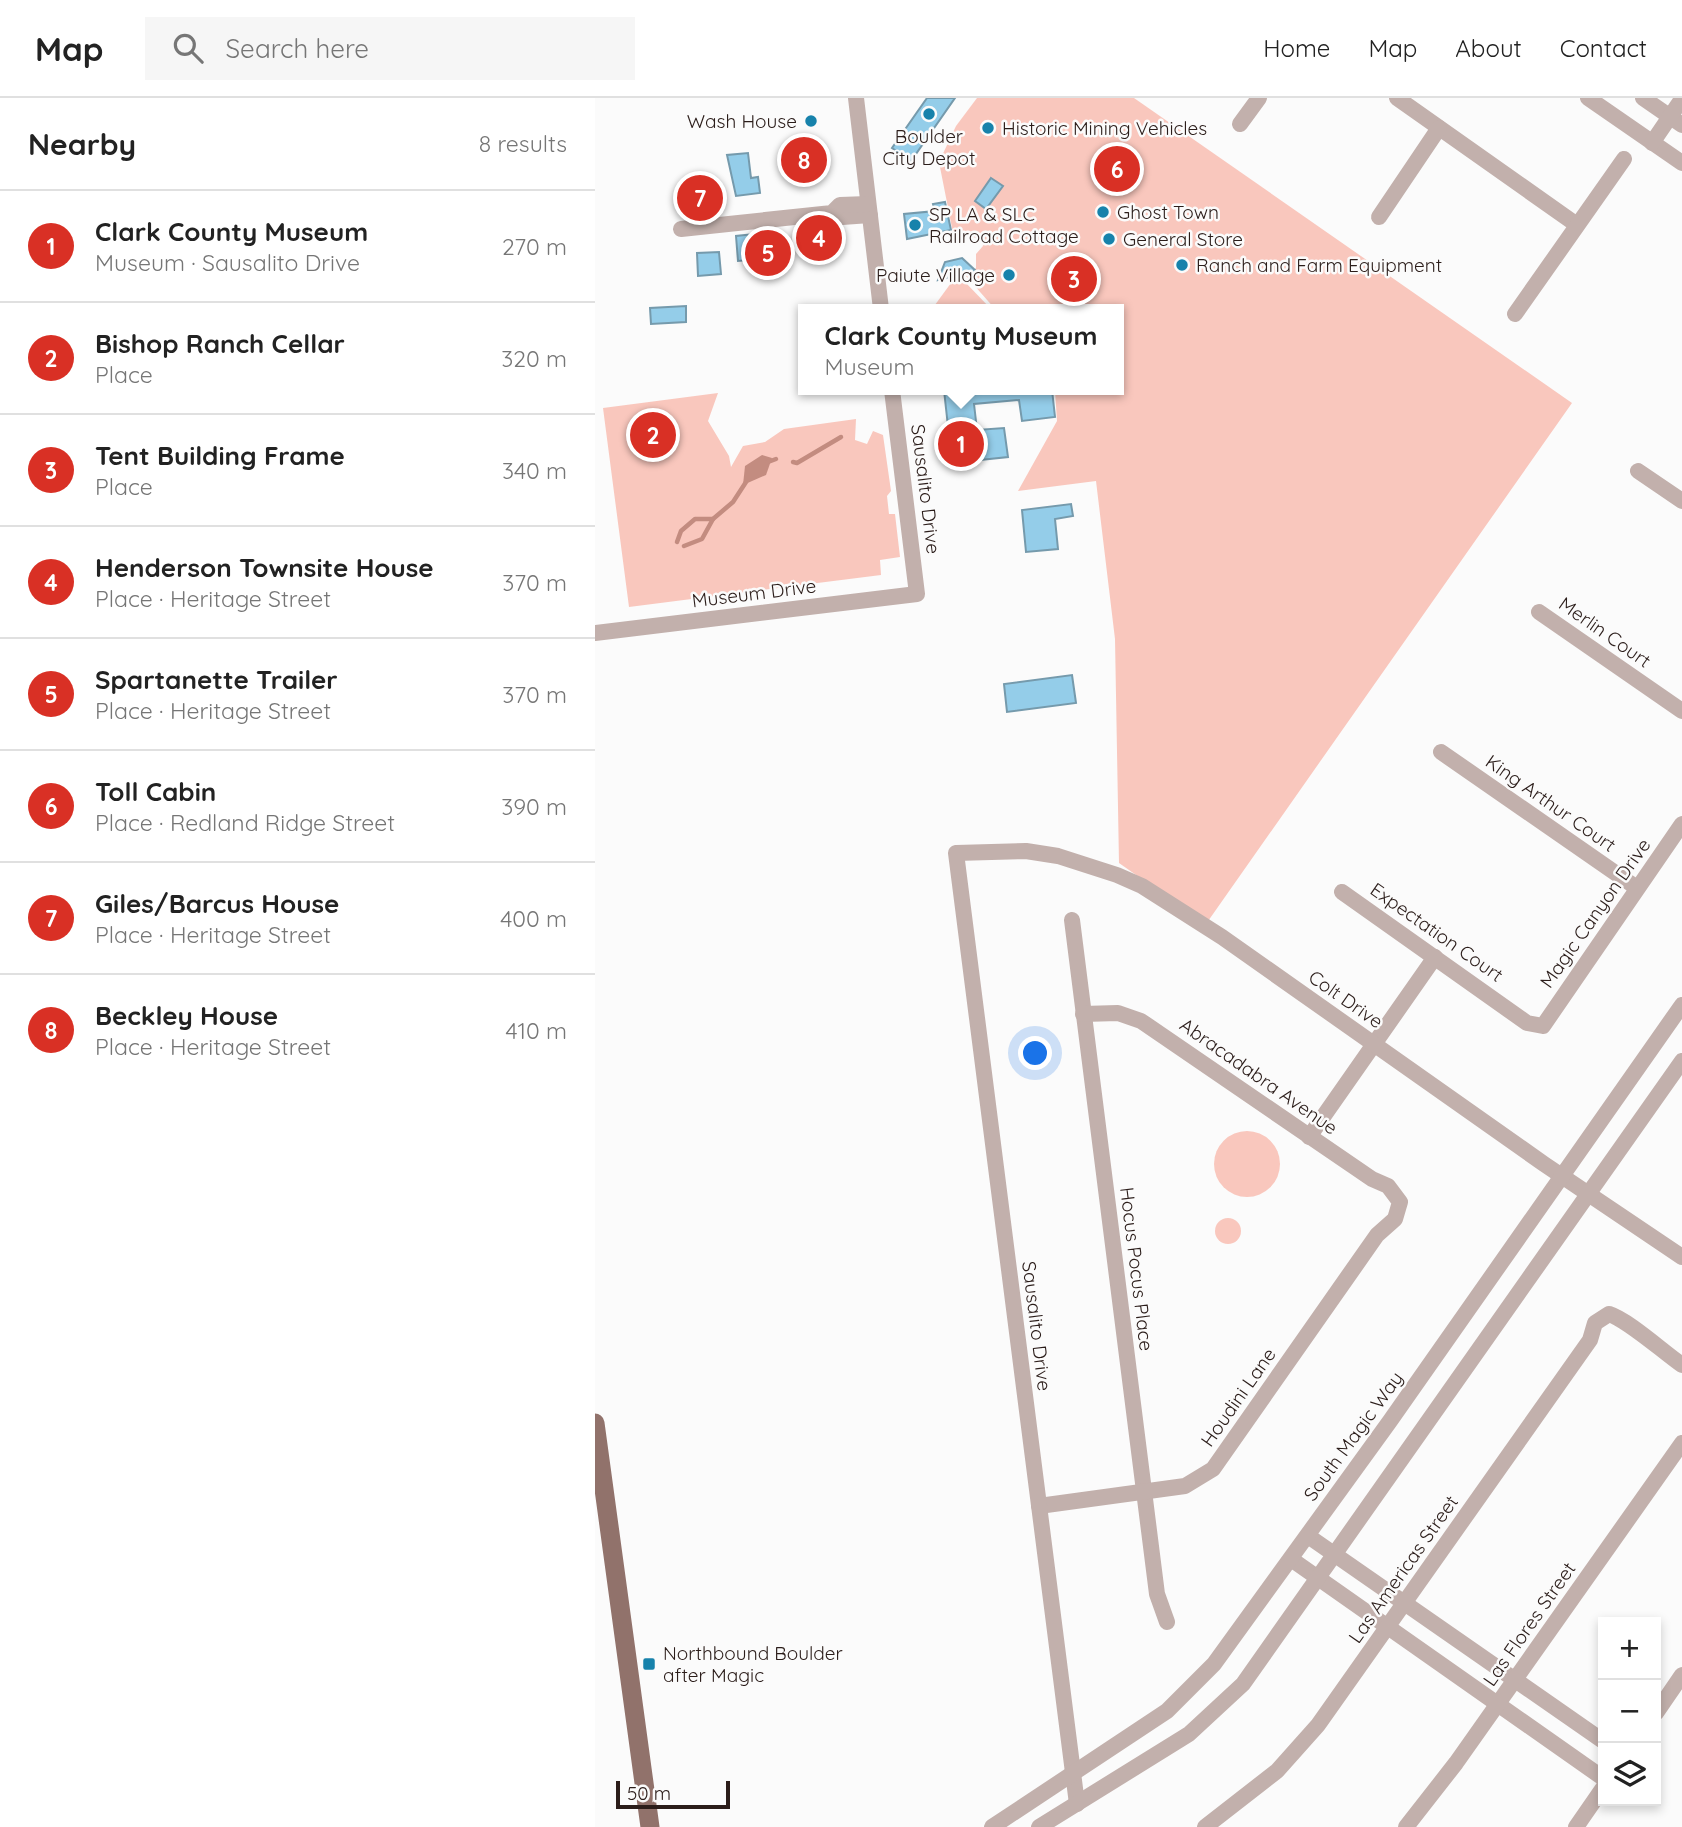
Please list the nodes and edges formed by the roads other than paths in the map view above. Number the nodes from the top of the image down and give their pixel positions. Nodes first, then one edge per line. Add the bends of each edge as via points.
1 (856, 98) edge
2 (1259, 98) edge
3 (1397, 98) edge
4 (1588, 98) edge
5 (1643, 98) edge
6 (1682, 99) edge
7 (1676, 121) edge
8 (1240, 124) dead end
9 (1439, 128) junction
10 (1652, 143) junction
11 (1624, 159) dead end
12 (1682, 163) edge
13 (869, 209) junction
14 (1379, 217) dead end
15 (1577, 225) junction
16 (681, 229) dead end
17 (880, 304) edge
18 (1515, 314) dead end
19 (893, 395) edge
20 (1638, 471) dead end
21 (1682, 501) edge
22 (918, 594) joint
23 (1539, 612) dead end
24 (595, 633) edge
25 (1682, 710) edge
26 (1441, 752) dead end
27 (1682, 824) edge
28 (955, 853) joint
29 (1637, 888) junction
30 (1342, 892) dead end
31 (1072, 920) dead end
32 (1435, 957) junction
33 (1682, 1005) edge
34 (1083, 1014) junction
35 (1543, 1026) joint
36 (1373, 1044) junction
37 (1682, 1061) edge
38 (1309, 1137) junction
39 (1561, 1175) junction
40 (1589, 1194) junction
41 (1400, 1202) joint
42 (1682, 1257) edge
43 (1682, 1365) edge
44 (595, 1423) edge
45 (1682, 1443) edge
46 (1144, 1492) junction
47 (1039, 1506) junction
48 (1308, 1536) junction
49 (1335, 1556) junction
50 (1291, 1559) junction
51 (1318, 1579) junction
52 (1405, 1604) junction
53 (1167, 1622) dead end
54 (1388, 1628) junction
55 (1682, 1675) edge
56 (1515, 1680) junction
57 (1498, 1704) junction
58 (1661, 1706) edge
59 (1598, 1738) edge
60 (1598, 1774) edge
61 (1074, 1776) junction
62 (1598, 1795) edge
63 (1077, 1804) junction
64 (650, 1827) edge
65 (992, 1827) edge
66 (1039, 1827) edge
67 (1205, 1827) edge
68 (1406, 1827) edge
69 (1576, 1827) edge

1 - 13 street
2 - 8 street
3 - 9 street
4 - 10 street
5 - 7 street
6 - 7 street
7 - 10 street
9 - 14 street
9 - 15 street
10 - 12 street
11 - 15 street
13 - 16 street via 840,205 832,214
13 - 17 street
15 - 18 street
19 - 22 street, Sausalito Drive
20 - 21 street
22 - 24 street, Museum Drive
23 - 25 street, Merlin Court
26 - 29 street, King Arthur Court
27 - 29 street, Magic Canyon Drive
28 - 36 street, Colt Drive via 1026,851 1058,856 1142,886
28 - 47 street, Sausalito Drive
29 - 35 street, Magic Canyon Drive
30 - 32 street, Expectation Court
31 - 34 street, Hocus Pocus Place
32 - 35 street, Expectation Court via 1527,1023
32 - 36 street
33 - 39 street, South Magic Way
34 - 38 street, Abracadabra Avenue via 1118,1013 1141,1021
34 - 46 street, Hocus Pocus Place
36 - 38 street
36 - 39 street, Colt Drive
37 - 40 street
38 - 41 street, Abracadabra Avenue via 1388,1186
39 - 40 street, Colt Drive
39 - 48 street, South Magic Way
40 - 42 street, Colt Drive
40 - 49 street
41 - 46 street, Houdini Lane via 1395,1219 1377,1236 1213,1469 1185,1486
43 - 52 street, Las Americas Street via 1624,1318 1609,1314 1595,1323 1590,1340
44 - 64 main road
45 - 56 street, Las Flores Street
46 - 47 street, Houdini Lane
46 - 53 street, Hocus Pocus Place via 1157,1594
47 - 61 street, Sausalito Drive
48 - 49 street
48 - 50 street, South Magic Way
49 - 51 street
49 - 52 street
50 - 51 street
50 - 61 street, South Magic Way via 1207,1672 1167,1711
51 - 54 street
51 - 63 street via 1263,1658 1219,1709 1161,1753
52 - 54 street, Las Americas Street
52 - 56 street
54 - 57 street
54 - 67 street, Las Americas Street via 1298,1749 1254,1791
55 - 58 street
56 - 57 street, Las Flores Street
56 - 59 street
57 - 60 street
57 - 68 street, Las Flores Street
61 - 63 street, Sausalito Drive
61 - 65 street, South Magic Way
62 - 69 street
63 - 66 street

